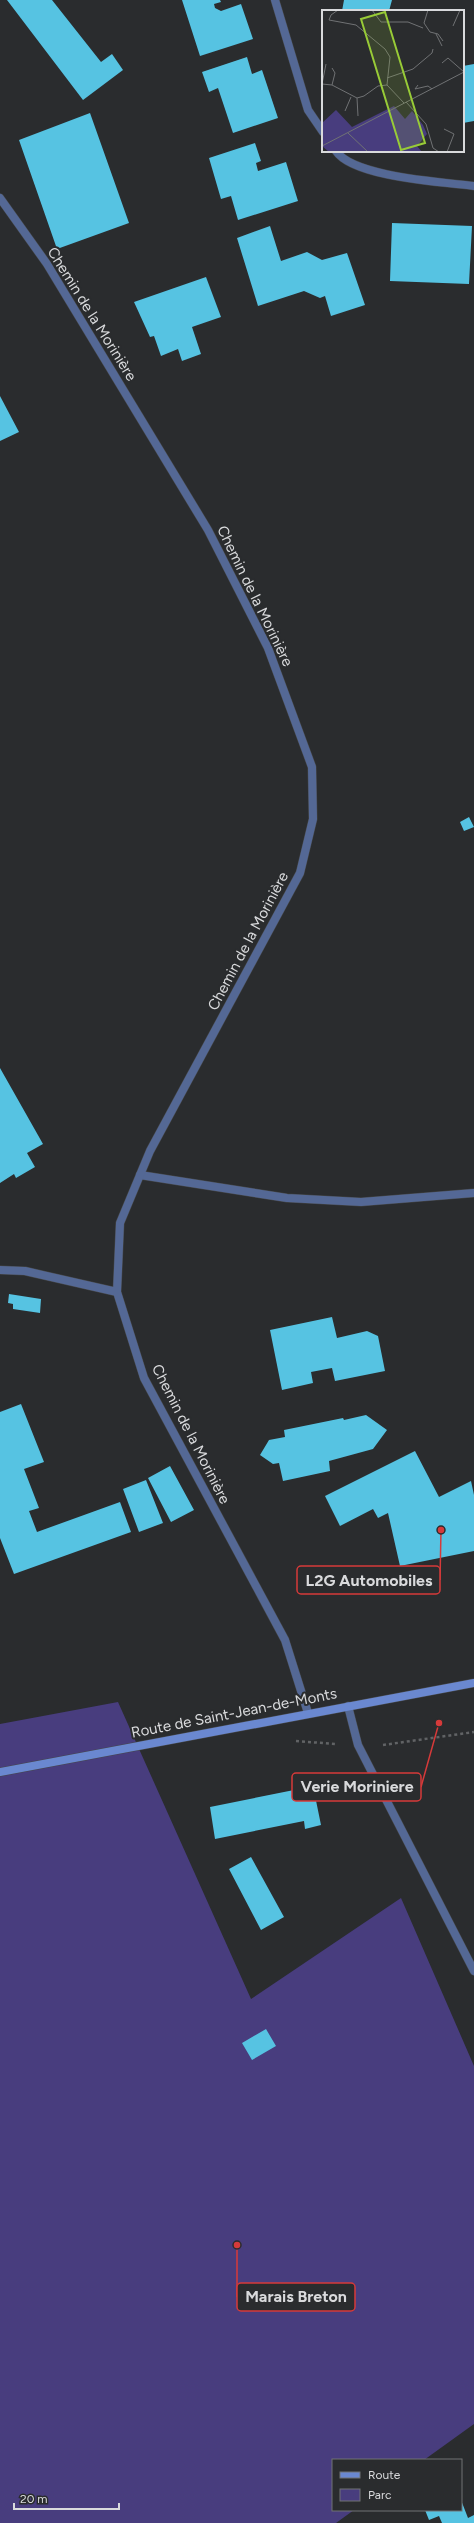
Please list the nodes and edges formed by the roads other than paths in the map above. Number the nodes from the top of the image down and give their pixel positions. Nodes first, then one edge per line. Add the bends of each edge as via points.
1 (275, 0) edge
2 (322, 131) edge
3 (337, 152) edge
4 (474, 186) edge
5 (0, 198) edge
6 (140, 1174) junction
7 (474, 1193) edge
8 (0, 1270) edge
9 (117, 1292) junction
10 (474, 1683) edge
11 (348, 1706) junction
12 (308, 1713) junction
13 (0, 1772) edge
14 (474, 1971) edge

1 - 2 street via 308,110
3 - 4 street via 341,159 386,175
5 - 6 street, Chemin de la Morinière via 47,264 208,530 268,648 312,767 313,819 300,873
6 - 7 street via 287,1198 361,1202
6 - 9 street, Chemin de la Morinière via 120,1223
8 - 9 street via 25,1271
9 - 12 street, Chemin de la Morinière via 144,1378 285,1640
10 - 11 main road, Route de Saint-Jean-de-Monts
11 - 12 main road, Route de Saint-Jean-de-Monts
11 - 14 street via 358,1745
12 - 13 main road, Route de Saint-Jean-de-Monts

